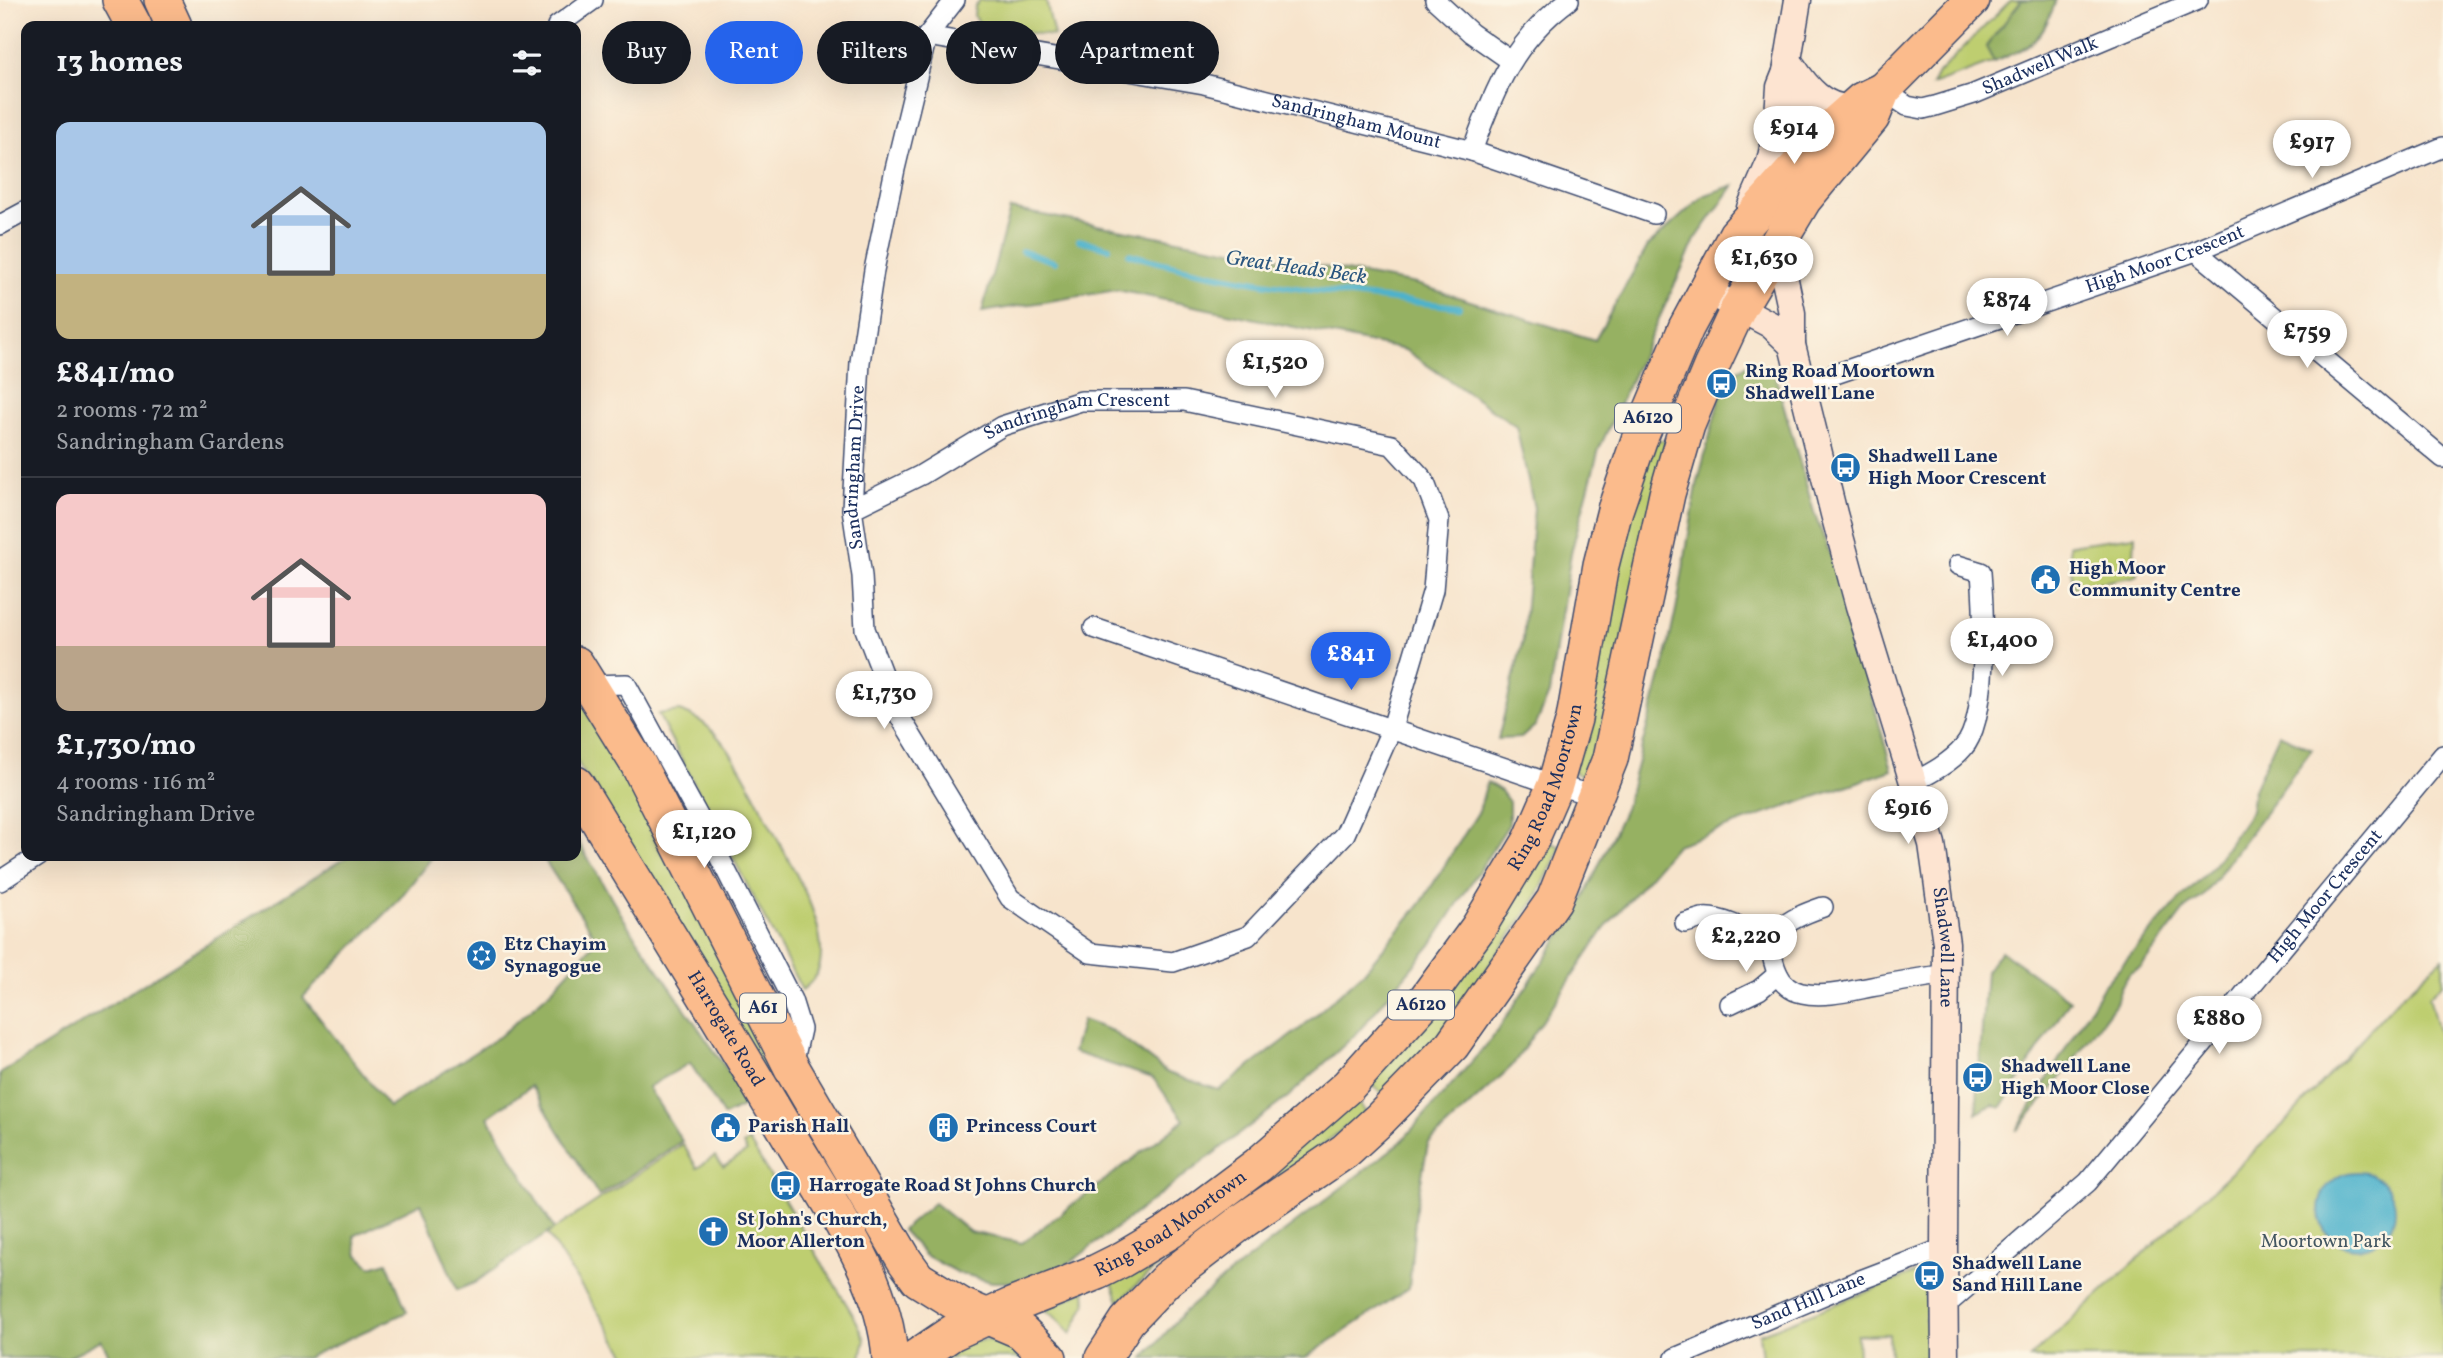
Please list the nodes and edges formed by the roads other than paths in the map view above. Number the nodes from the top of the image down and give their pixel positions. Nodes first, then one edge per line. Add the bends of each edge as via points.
1 (120, 0) edge
2 (162, 0) edge
3 (593, 0) edge
4 (955, 0) edge
5 (1435, 0) edge
6 (1569, 0) edge
7 (1798, 0) edge
8 (1972, 0) edge
9 (2198, 0) edge
10 (131, 21) edge
11 (172, 21) edge
12 (564, 21) edge
13 (932, 31) edge
14 (932, 37) edge
15 (1511, 61) junction
16 (1787, 64) junction
17 (916, 84) edge
18 (1883, 89) junction
19 (1852, 108) junction
20 (2443, 147) edge
21 (1472, 150) junction
22 (1815, 166) junction
23 (21, 214) edge
24 (1654, 214) dead end
25 (0, 225) edge
26 (1736, 235) junction
27 (1777, 243) junction
28 (2196, 251) junction
29 (1707, 291) junction
30 (1738, 307) junction
31 (1792, 345) junction
32 (1803, 386) junction
33 (2443, 458) edge
34 (852, 509) junction
35 (1958, 565) dead end
36 (1094, 628) dead end
37 (583, 675) edge
38 (1392, 727) junction
39 (2443, 755) edge
40 (1914, 782) junction
41 (1555, 785) junction
42 (581, 792) edge
43 (1596, 796) junction
44 (30, 861) edge
45 (0, 881) edge
46 (1823, 907) dead end
47 (1685, 923) dead end
48 (1772, 943) junction
49 (1778, 974) junction
50 (1946, 974) junction
51 (1730, 1004) dead end
52 (1944, 1248) junction
53 (1944, 1307) junction
54 (988, 1317) junction
55 (890, 1358) edge
56 (915, 1358) edge
57 (1049, 1358) edge
58 (1103, 1358) edge
59 (1675, 1358) edge
60 (1945, 1358) edge

1 - 10 highway
2 - 11 highway
3 - 12 street
4 - 13 street, Sandringham Drive
5 - 15 street
6 - 15 street via 1528,36
7 - 16 street
8 - 18 highway, Ring Road Moortown / A6120
9 - 18 street, Shadwell Walk via 1935,106 1907,106
14 - 21 street, Sandringham Mount via 1204,84
15 - 21 street
16 - 19 street via 1812,92 1839,109
16 - 22 street
16 - 26 street via 1770,162
17 - 34 street, Sandringham Drive via 895,169 860,362
18 - 19 highway, Ring Road Moortown / A6120
18 - 22 highway, Ring Road Moortown / A6120 via 1872,117
19 - 22 highway, Ring Road Moortown / A6120
20 - 28 street, High Moor Crescent
21 - 24 street, Sandringham Mount
22 - 26 highway, Ring Road Moortown / A6120
22 - 27 highway, Ring Road Moortown / A6120
23 - 25 street
26 - 29 highway, Ring Road Moortown / A6120
27 - 30 highway, Ring Road Moortown / A6120
27 - 31 street, Shadwell Lane via 1792,313
28 - 32 street, High Moor Crescent
28 - 33 street
29 - 30 street
29 - 41 highway, Ring Road Moortown / A6120 via 1686,328 1615,510 1574,719
30 - 31 street via 1770,325
30 - 43 highway, Ring Road Moortown / A6120 via 1687,425 1667,494 1611,759
31 - 32 street, Shadwell Lane
32 - 40 street, Shadwell Lane via 1859,606
34 - 38 street, Sandringham Crescent via 921,475 1002,426 1082,401 1184,401 1392,445 1424,480 1438,520 1433,590
34 - 38 street, Sandringham Drive via 865,629 897,712 1010,898 1090,953 1173,962 1248,936 1345,834
35 - 40 street via 1981,572 1980,710 1965,747
36 - 38 street
37 - 54 highway, Harrogate Road / A61 via 638,764 792,1068 864,1194 918,1279
38 - 41 street
39 - 53 street, High Moor Crescent via 2088,1182
40 - 50 street, Shadwell Lane via 1932,844
41 - 43 street
41 - 54 highway, Ring Road Moortown / A6120 via 1531,840 1478,928 1424,1002 1348,1086 1258,1165 1170,1231 1097,1272
42 - 55 highway, Harrogate Road / A61 via 866,1268 882,1307
43 - 58 highway, Ring Road Moortown / A6120 via 1554,900 1452,1045 1345,1151 1167,1279 1127,1321
44 - 45 street
46 - 48 street via 1782,927
47 - 48 street via 1713,919
48 - 49 street
49 - 50 street via 1782,982 1801,993 1823,994
49 - 51 street
50 - 52 street, Shadwell Lane
52 - 53 street, Shadwell Lane
52 - 59 street, Sand Hill Lane
53 - 60 street, Shadwell Lane
54 - 56 highway, Ring Road Moortown via 952,1333
54 - 57 highway, Harrogate Road via 1021,1331

